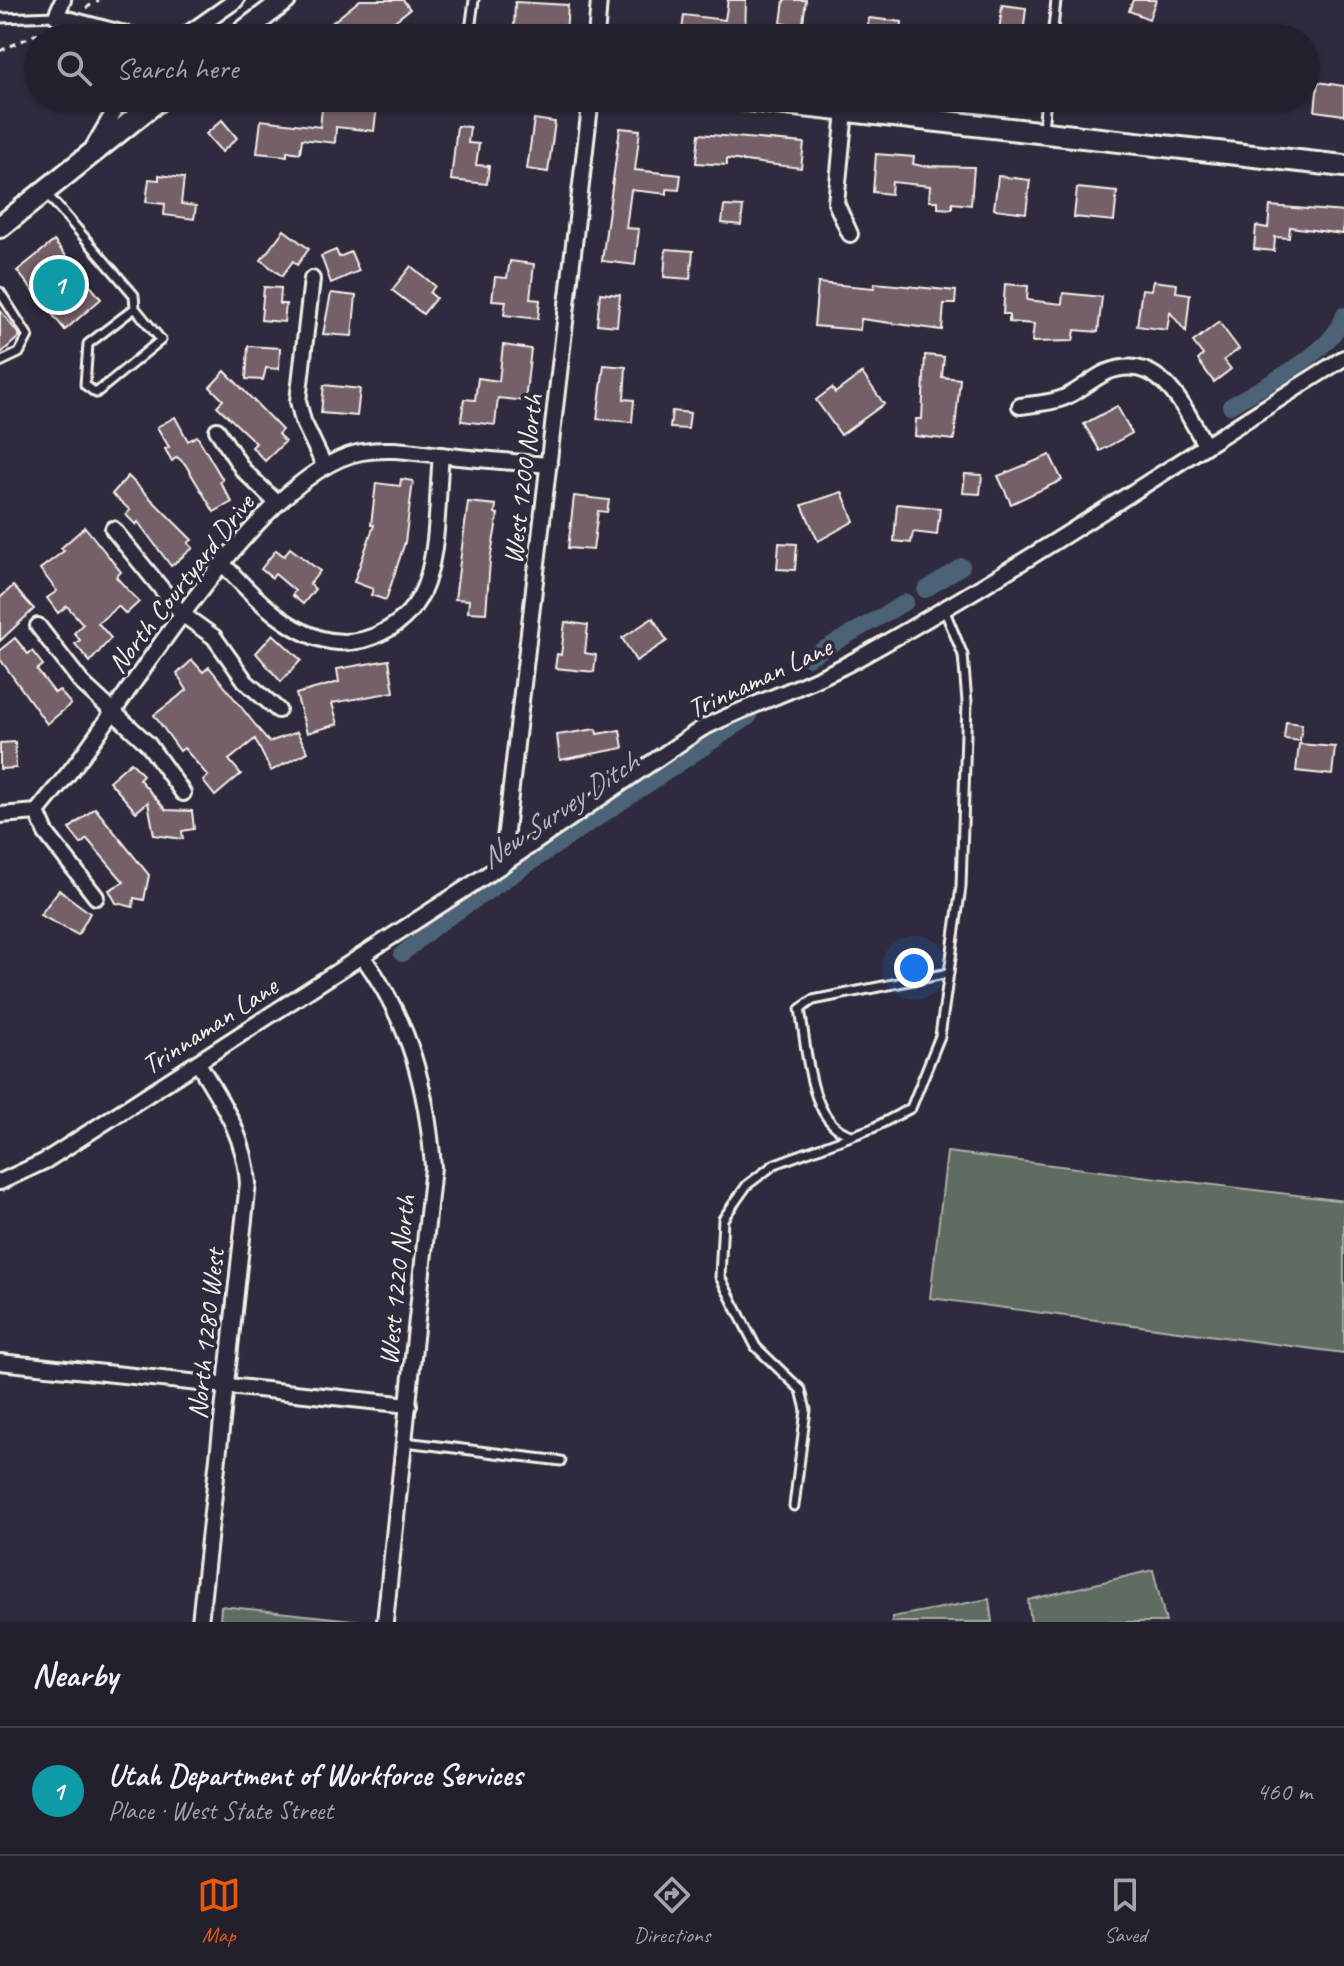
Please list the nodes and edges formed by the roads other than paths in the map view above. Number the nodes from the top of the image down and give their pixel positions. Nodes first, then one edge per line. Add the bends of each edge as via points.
1 (63, 0) edge
2 (236, 0) edge
3 (285, 0) edge
4 (474, 0) edge
5 (599, 0) edge
6 (1056, 0) edge
7 (56, 16) junction
8 (0, 18) edge
9 (87, 24) edge
10 (202, 24) edge
11 (253, 24) edge
12 (471, 24) edge
13 (597, 24) edge
14 (1053, 24) edge
15 (114, 112) edge
16 (143, 112) edge
17 (589, 112) edge
18 (845, 112) edge
19 (854, 112) edge
20 (1044, 112) edge
21 (1042, 133) junction
22 (88, 156) junction
23 (1344, 166) edge
24 (45, 191) junction
25 (0, 227) edge
26 (850, 234) dead end
27 (312, 279) dead end
28 (0, 292) edge
29 (135, 308) junction
30 (1344, 358) edge
31 (0, 362) edge
32 (1020, 406) dead end
33 (217, 430) dead end
34 (1205, 445) junction
35 (441, 455) junction
36 (324, 465) junction
37 (549, 465) junction
38 (277, 503) junction
39 (113, 529) dead end
40 (223, 564) junction
41 (944, 609) junction
42 (182, 614) junction
43 (38, 626) dead end
44 (278, 710) dead end
45 (113, 712) junction
46 (183, 793) dead end
47 (37, 812) junction
48 (0, 815) edge
49 (502, 865) junction
50 (96, 897) dead end
51 (363, 957) junction
52 (949, 973) junction
53 (198, 1063) junction
54 (853, 1135) junction
55 (0, 1182) edge
56 (0, 1362) edge
57 (225, 1386) junction
58 (409, 1405) junction
59 (405, 1442) junction
60 (561, 1461) dead end
61 (794, 1506) dead end
62 (200, 1622) edge
63 (385, 1622) edge

1 - 7 street
2 - 10 street
3 - 11 main road
4 - 12 lane
5 - 13 street
6 - 14 lane
7 - 8 lane
7 - 9 street
15 - 22 street
16 - 22 main road
17 - 37 street, West 1200 North
18 - 26 street via 836,203
19 - 21 main road
20 - 21 lane
21 - 23 main road
22 - 24 main road
24 - 25 main road
24 - 29 lane via 134,295
27 - 36 street via 298,401
28 - 31 lane via 28,336 19,353
29 - 29 lane via 88,344 85,385 96,393 161,340
30 - 34 street, Trinnaman Lane
32 - 34 street via 1064,398 1123,367 1147,370 1180,401
33 - 38 street via 243,470
34 - 41 street, Trinnaman Lane
35 - 36 street, North Courtyard Drive via 395,449 359,452
35 - 37 street, North Courtyard Drive
35 - 40 street via 427,581 412,610 392,628 367,640 322,640 271,611
36 - 38 street, North Courtyard Drive
37 - 49 street, West 1200 North
38 - 40 street, North Courtyard Drive
39 - 42 street
40 - 42 street, North Courtyard Drive
41 - 49 street, Trinnaman Lane via 853,661 701,729
41 - 52 lane via 963,655 967,702 961,887
42 - 44 street via 214,637 246,682
42 - 45 street, North Courtyard Drive
43 - 45 street via 82,683
45 - 46 street via 148,744
45 - 47 street, North Courtyard Drive
47 - 48 street
47 - 50 street via 46,833
49 - 51 street, Trinnaman Lane
51 - 53 street, Trinnaman Lane
51 - 58 street, West 1220 North via 396,1006 429,1112 431,1212
52 - 54 lane via 940,1036 911,1108
52 - 54 lane via 813,1000 800,1009 820,1113 837,1132
53 - 55 street, Trinnaman Lane via 45,1161
53 - 57 street, North 1280 West via 237,1126 246,1155 248,1183
54 - 61 lane via 775,1164 747,1185 723,1219 720,1277 756,1347 801,1390 806,1410
56 - 57 street
57 - 58 street
57 - 62 street, North 1280 West
58 - 59 street, West 1220 North
59 - 60 lane
59 - 63 street, West 1220 North

